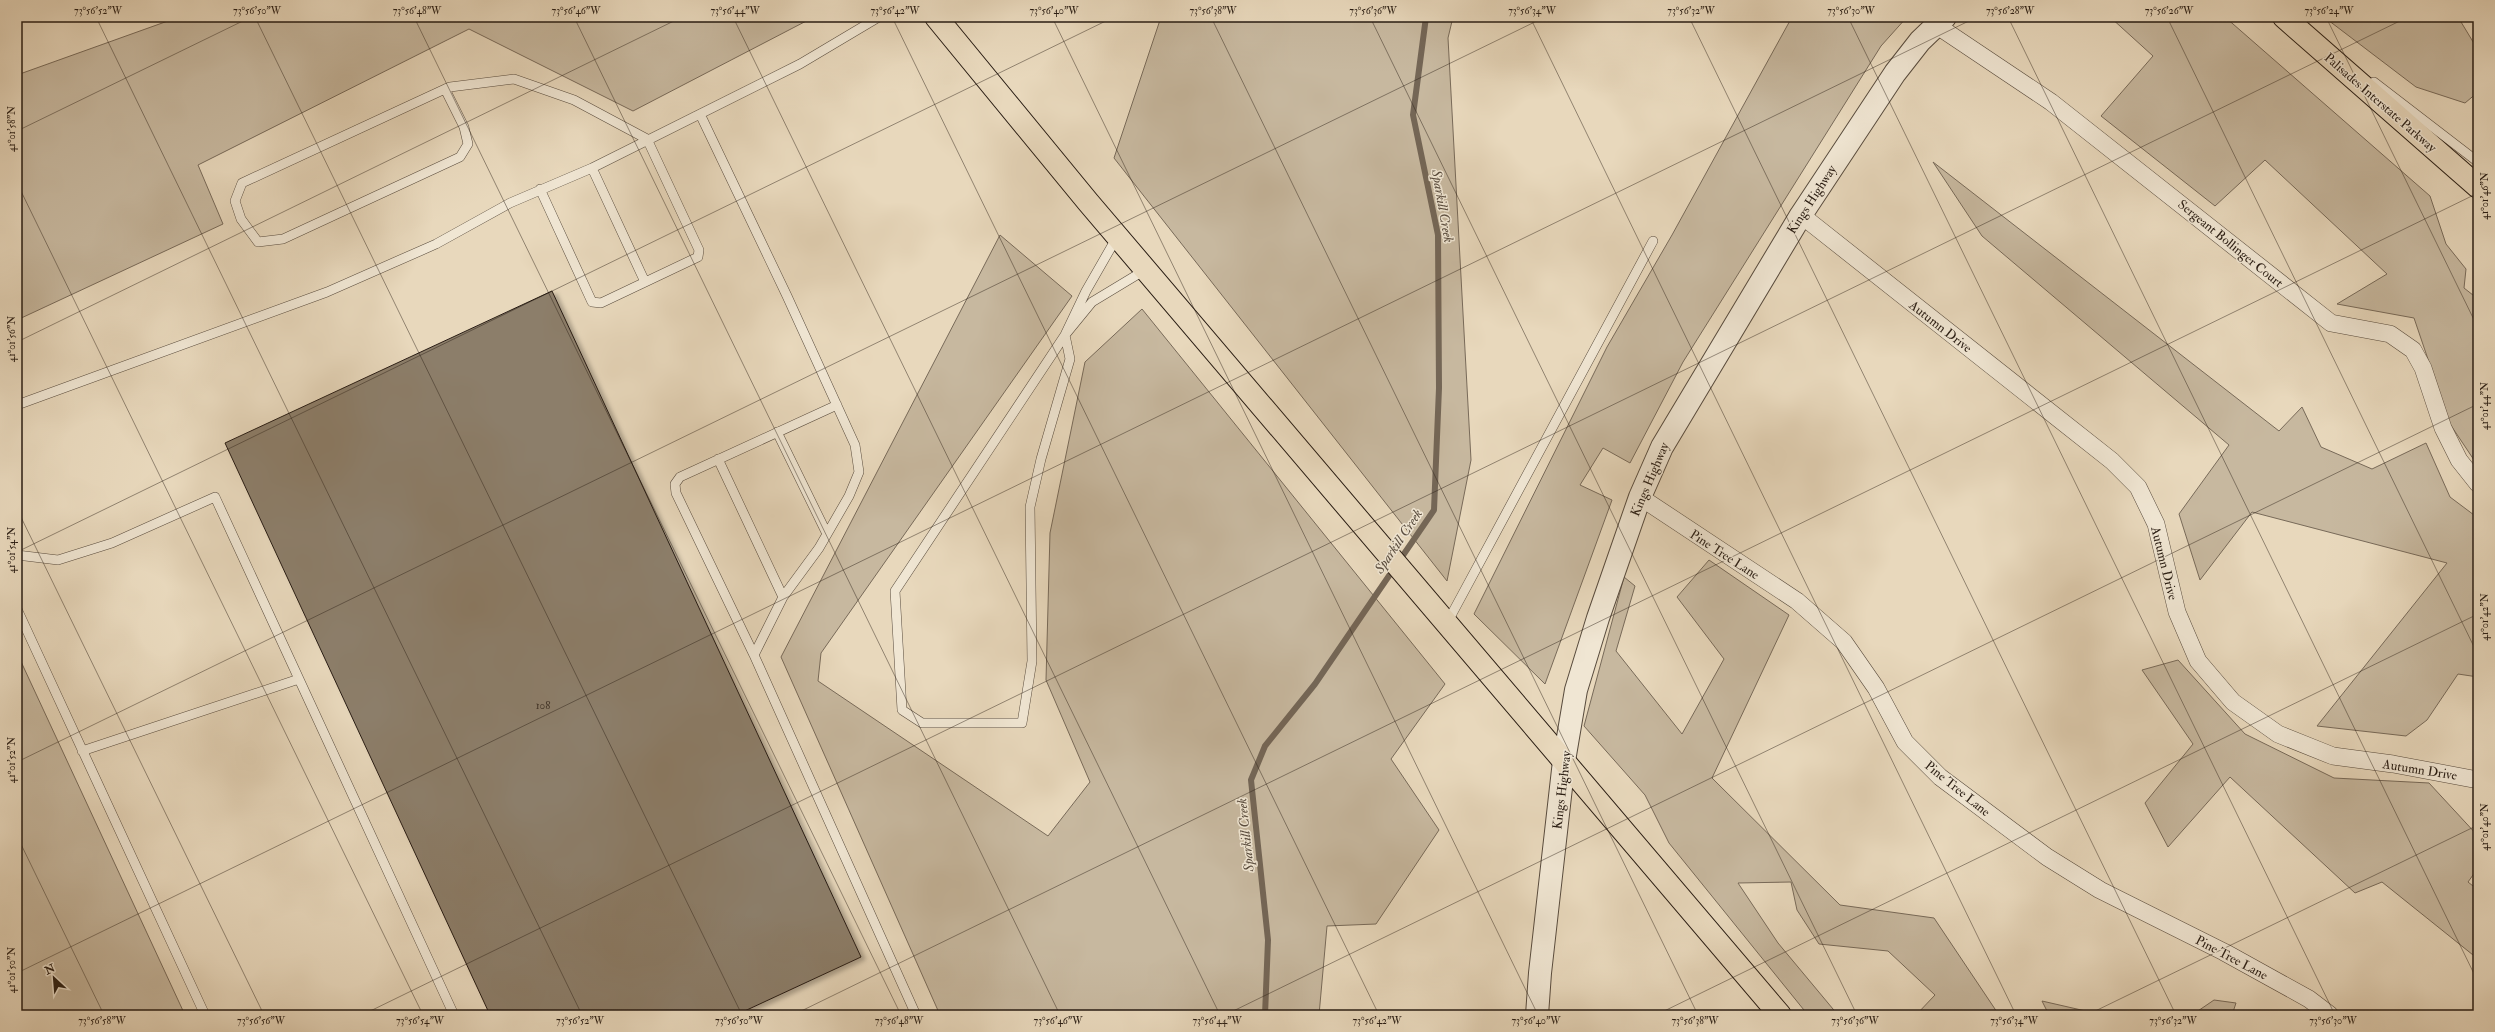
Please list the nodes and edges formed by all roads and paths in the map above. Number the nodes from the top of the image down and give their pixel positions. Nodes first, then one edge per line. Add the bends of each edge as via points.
1 (879, 17) edge
2 (2284, 17) edge
3 (2288, 17) edge
4 (941, 19) edge
5 (1940, 21) edge
6 (445, 89) junction
7 (700, 114) junction
8 (647, 140) junction
9 (2478, 162) edge
10 (592, 168) junction
11 (2478, 187) edge
12 (540, 189) junction
13 (1801, 215) junction
14 (1117, 237) junction
15 (1653, 240) dead end
16 (1145, 270) junction
17 (645, 282) junction
18 (1065, 335) junction
19 (17, 405) edge
20 (837, 405) junction
21 (777, 432) junction
22 (718, 459) junction
23 (2478, 484) edge
24 (1640, 497) junction
25 (827, 534) junction
26 (17, 555) edge
27 (783, 596) junction
28 (17, 610) edge
29 (1446, 624) junction
30 (754, 655) junction
31 (299, 679) junction
32 (82, 751) junction
33 (1564, 761) junction
34 (2478, 780) edge
35 (205, 1015) edge
36 (454, 1015) edge
37 (916, 1015) edge
38 (1537, 1015) edge
39 (1780, 1015) edge
40 (2330, 1015) edge

1 - 7 lane via 800,64
2 - 11 main road, Palisades Interstate Parkway
3 - 9 lane
4 - 14 main road
5 - 13 street, Kings Highway via 1895,73
5 - 23 street, Sergeant Bollinger Court via 2051,102 2331,323 2390,334 2413,350 2423,368 2449,441 2459,460
6 - 6 lane via 242,183 235,201 241,220 258,242 283,239 460,157 468,144 464,127
6 - 8 lane via 514,79 574,100
7 - 8 lane
7 - 20 lane
8 - 10 lane
8 - 17 lane via 698,250 698,257
10 - 12 lane
10 - 17 lane
12 - 17 lane via 592,302 601,303
12 - 19 lane via 436,244 327,292
13 - 24 street, Kings Highway via 1666,441
13 - 34 street, Autumn Drive via 2112,461 2138,487 2156,524 2177,612 2198,661 2233,702 2278,734 2333,756 2394,764
14 - 16 main road
14 - 18 lane via 1086,291
15 - 29 lane
16 - 18 lane via 1092,302
16 - 29 main road
18 - 18 lane via 895,592 902,710 922,723 1022,723 1032,661 1030,507 1070,359
20 - 21 lane
20 - 25 lane via 855,445 859,472 849,496
21 - 22 lane
21 - 25 lane
22 - 27 lane
22 - 30 lane via 680,477 675,484 676,493
24 - 33 street, Kings Highway via 1576,690
24 - 40 street, Pine Tree Lane via 1797,601 1844,642 1876,688 1905,742 1940,777 2048,857 2100,890 2224,952 2309,999
25 - 27 lane
26 - 31 lane via 58,560 112,543 215,497
27 - 30 lane
28 - 32 lane
29 - 33 main road
30 - 37 lane
31 - 32 lane
31 - 36 lane
32 - 35 lane
33 - 38 street, Kings Highway
33 - 39 main road

